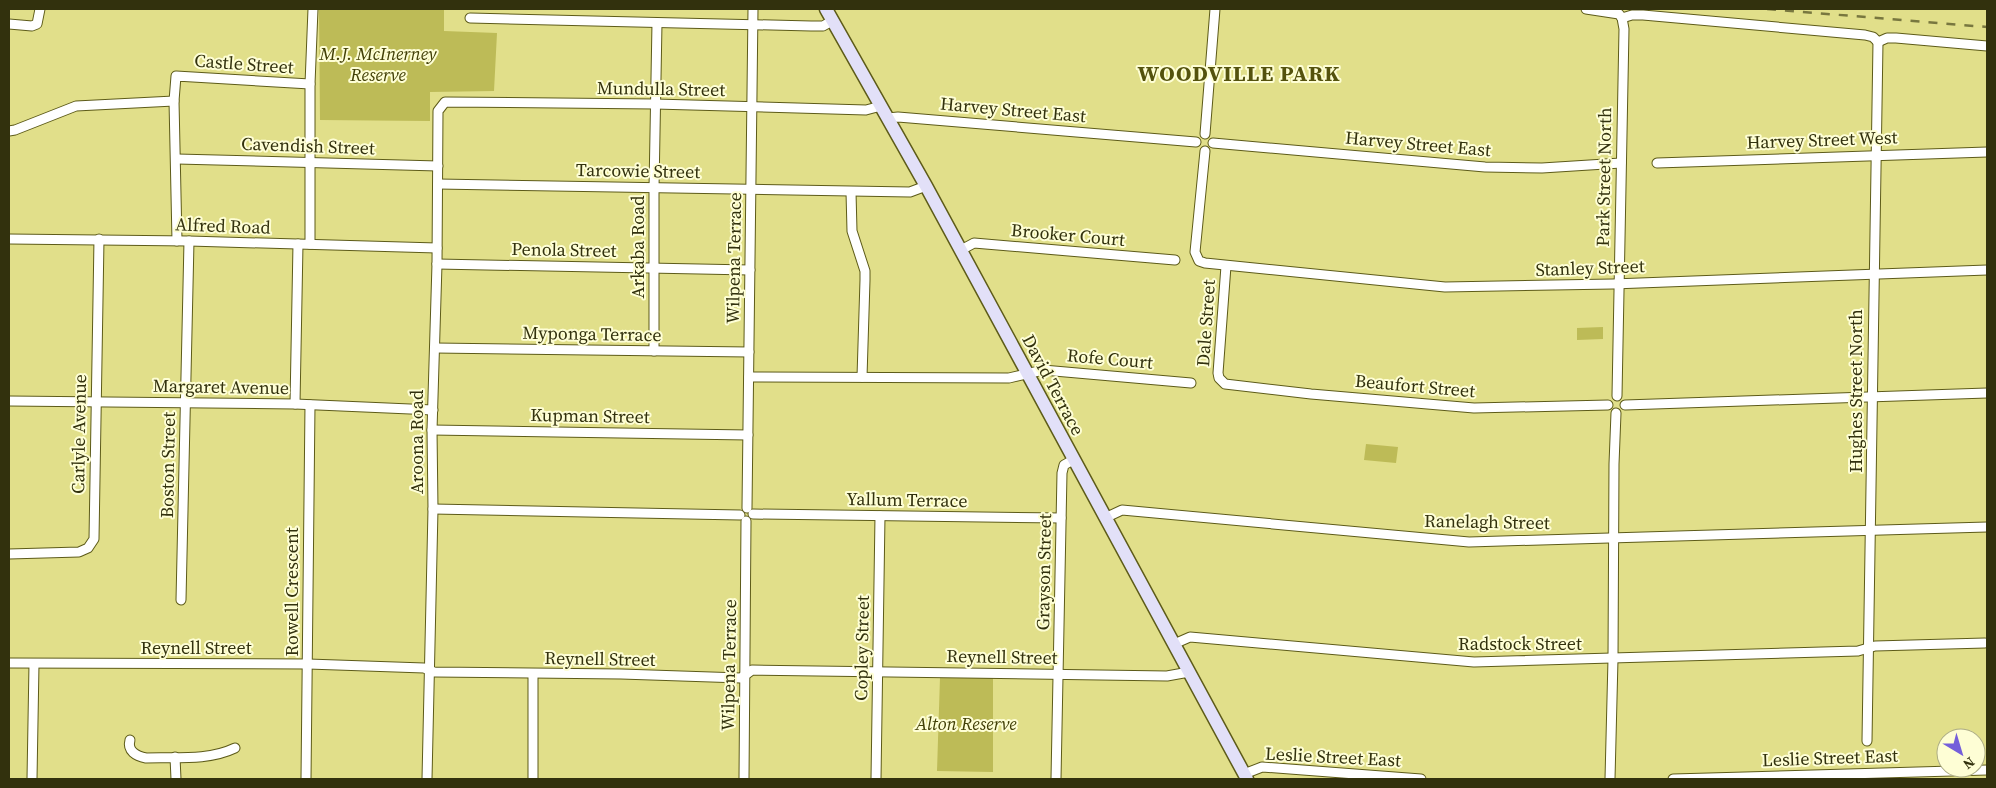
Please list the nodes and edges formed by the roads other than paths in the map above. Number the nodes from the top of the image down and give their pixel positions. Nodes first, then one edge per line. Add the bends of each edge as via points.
1 (40, 9) edge
2 (312, 9) edge
3 (753, 9) edge
4 (826, 9) edge
5 (1215, 9) edge
6 (1586, 9) edge
7 (470, 18) dead end
8 (1622, 18) junction
9 (832, 21) junction
10 (657, 23) junction
11 (9, 24) edge
12 (752, 25) junction
13 (1878, 42) junction
14 (1987, 46) edge
15 (310, 84) junction
16 (174, 102) junction
17 (655, 104) junction
18 (441, 106) joint
19 (752, 106) junction
20 (881, 106) junction
21 (888, 118) junction
22 (9, 130) edge
23 (1205, 134) junction
24 (1196, 142) junction
25 (1213, 143) junction
26 (1205, 151) junction
27 (1987, 152) edge
28 (1877, 154) junction
29 (177, 159) junction
30 (311, 162) junction
31 (1621, 163) junction
32 (1657, 163) dead end
33 (438, 166) junction
34 (438, 184) junction
35 (926, 186) junction
36 (654, 188) junction
37 (751, 190) junction
38 (851, 192) junction
39 (9, 239) edge
40 (99, 239) junction
41 (177, 241) junction
42 (189, 241) junction
43 (298, 244) junction
44 (310, 244) junction
45 (437, 248) junction
46 (961, 250) junction
47 (1196, 257) joint
48 (1175, 260) dead end
49 (437, 264) junction
50 (1226, 266) junction
51 (654, 268) junction
52 (750, 270) junction
53 (1987, 270) edge
54 (1873, 274) junction
55 (1618, 284) junction
56 (435, 348) junction
57 (654, 351) junction
58 (749, 352) junction
59 (1027, 374) junction
60 (862, 376) junction
61 (749, 377) junction
62 (1222, 382) joint
63 (1191, 383) dead end
64 (1987, 393) edge
65 (1617, 396) junction
66 (1872, 396) junction
67 (9, 401) edge
68 (96, 402) junction
69 (186, 402) junction
70 (295, 404) junction
71 (310, 405) junction
72 (1608, 405) junction
73 (1625, 405) junction
74 (433, 410) junction
75 (1616, 413) junction
76 (432, 430) junction
77 (748, 435) junction
78 (1073, 460) junction
79 (433, 509) junction
80 (750, 511) junction
81 (880, 516) junction
82 (743, 518) junction
83 (1061, 518) junction
84 (1105, 518) junction
85 (1987, 527) edge
86 (1871, 530) junction
87 (1614, 538) junction
88 (9, 554) edge
89 (181, 600) dead end
90 (1985, 643) dead end
91 (1174, 644) junction
92 (1868, 649) junction
93 (1613, 659) junction
94 (9, 663) edge
95 (34, 664) junction
96 (308, 664) junction
97 (429, 671) junction
98 (878, 671) junction
99 (1189, 672) junction
100 (533, 674) junction
101 (746, 674) junction
102 (1058, 674) junction
103 (130, 740) dead end
104 (1866, 741) dead end
105 (235, 748) dead end
106 (175, 757) junction
107 (1987, 770) edge
108 (1246, 776) edge
109 (1865, 776) edge
110 (32, 779) edge
111 (176, 779) edge
112 (306, 779) edge
113 (427, 779) edge
114 (533, 779) edge
115 (744, 779) edge
116 (876, 779) edge
117 (1056, 779) edge
118 (1420, 779) edge
119 (1610, 779) edge
120 (1673, 779) edge

1 - 11 street via 37,24
2 - 15 street
3 - 12 street, Wilpena Terrace
4 - 9 main road, David Terrace
5 - 23 street
6 - 8 street via 1619,14
7 - 10 street
8 - 13 street via 1632,15 1865,34
8 - 31 street, Park Street North
9 - 12 street via 823,26
9 - 20 main road, David Terrace
10 - 12 street
10 - 17 street, Arkaba Road
12 - 19 street, Wilpena Terrace
13 - 14 street via 1896,38
13 - 28 street, Hughes Street North
15 - 16 street, Castle Street via 176,76
15 - 30 street
16 - 22 street via 76,106
16 - 29 street
17 - 18 street, Mundulla Street via 445,102
17 - 19 street, Mundulla Street
17 - 36 street, Arkaba Road
18 - 33 street, Aroona Road via 438,111
19 - 20 street, Mundulla Street via 866,110
19 - 37 street, Wilpena Terrace
20 - 21 main road, David Terrace
21 - 24 street, Harvey Street East
21 - 35 main road, David Terrace
23 - 24 street
23 - 25 street
24 - 26 street via 1198,148
25 - 26 street
25 - 31 street, Harvey Street East via 1485,167 1542,168
26 - 47 street, Dale Street
27 - 28 street, Harvey Street West
28 - 32 street, Harvey Street West
28 - 54 street, Hughes Street North
29 - 30 street, Cavendish Street
29 - 41 street
30 - 33 street, Cavendish Street
30 - 44 street
31 - 55 street, Park Street North
33 - 34 street, Aroona Road
34 - 36 street, Tarcowie Street
34 - 45 street, Aroona Road
35 - 38 street, Tarcowie Street via 910,192
35 - 46 main road, David Terrace
36 - 37 street, Tarcowie Street
36 - 51 street, Arkaba Road
37 - 38 street, Tarcowie Street
37 - 52 street, Wilpena Terrace
38 - 60 street via 852,231 865,280
39 - 40 street, Alfred Road
40 - 41 street, Alfred Road
40 - 68 street, Carlyle Avenue
41 - 42 street, Alfred Road
42 - 43 street, Alfred Road
42 - 69 street, Boston Street
43 - 44 street, Alfred Road
43 - 70 street
44 - 45 street, Alfred Road
45 - 49 street, Aroona Road
46 - 48 street, Brooker Court via 974,243
46 - 59 main road, David Terrace
47 - 50 street, Stanley Street via 1204,264
49 - 51 street, Penola Street
49 - 56 street, Aroona Road
50 - 55 street, Stanley Street via 1445,287
50 - 62 street, Dale Street via 1218,373
51 - 52 street, Penola Street
51 - 57 street, Arkaba Road
52 - 58 street, Wilpena Terrace
53 - 54 street, Stanley Street
54 - 55 street, Stanley Street
54 - 66 street, Hughes Street North
55 - 65 street, Park Street North
56 - 57 street, Myponga Terrace
56 - 74 street, Aroona Road
57 - 58 street, Myponga Terrace
58 - 61 street, Wilpena Terrace
59 - 60 street via 1009,378
59 - 63 street, Rofe Court via 1043,370
59 - 78 main road, David Terrace
60 - 61 street
61 - 77 street, Wilpena Terrace
62 - 72 street, Beaufort Street via 1474,408
64 - 66 street
65 - 72 street via 1611,398
65 - 73 street
66 - 73 street
66 - 86 street, Hughes Street North
67 - 68 street, Margaret Avenue
68 - 69 street, Margaret Avenue
68 - 88 street, Carlyle Avenue via 94,540 79,552
69 - 70 street, Margaret Avenue
69 - 89 street, Boston Street
70 - 71 street, Margaret Avenue
71 - 74 street, Margaret Avenue
71 - 96 street, Rowell Crescent
72 - 75 street
73 - 75 street
74 - 76 street, Aroona Road
75 - 87 street
76 - 77 street, Kupman Street
76 - 79 street, Aroona Road
77 - 80 street, Wilpena Terrace
78 - 83 street, Grayson Street via 1062,469
78 - 84 main road, David Terrace
79 - 82 street
79 - 97 street, Aroona Road
80 - 81 street, Yallum Terrace
80 - 82 street via 751,520
81 - 83 street, Yallum Terrace
81 - 98 street, Copley Street
82 - 101 street, Wilpena Terrace
83 - 102 street, Grayson Street
84 - 87 street, Ranelagh Street via 1122,510 1469,542
84 - 91 main road, David Terrace
85 - 86 street, Ranelagh Street
86 - 87 street, Ranelagh Street
86 - 92 street, Hughes Street North
87 - 93 street
90 - 92 street, Radstock Street via 1875,646
91 - 93 street, Radstock Street via 1190,637 1474,662
91 - 99 main road, David Terrace
92 - 93 street, Radstock Street
92 - 104 street, Hughes Street North
93 - 119 street
94 - 95 street, Reynell Street
95 - 96 street, Reynell Street
95 - 110 street
96 - 97 street, Reynell Street via 424,668
96 - 112 street, Rowell Crescent
97 - 100 street, Reynell Street
97 - 113 street, Aroona Road
98 - 101 street, Reynell Street via 752,670
98 - 102 street, Reynell Street
98 - 116 street, Copley Street
99 - 102 street, Reynell Street via 1167,676
99 - 108 main road, David Terrace
100 - 101 street, Reynell Street via 740,678
100 - 114 street
101 - 115 street, Wilpena Terrace
102 - 117 street, Grayson Street
103 - 106 street via 128,744 138,757
105 - 106 street via 223,754
106 - 111 street
107 - 109 street, Leslie Street East
108 - 118 street, Leslie Street East via 1262,767
109 - 120 street, Leslie Street East

